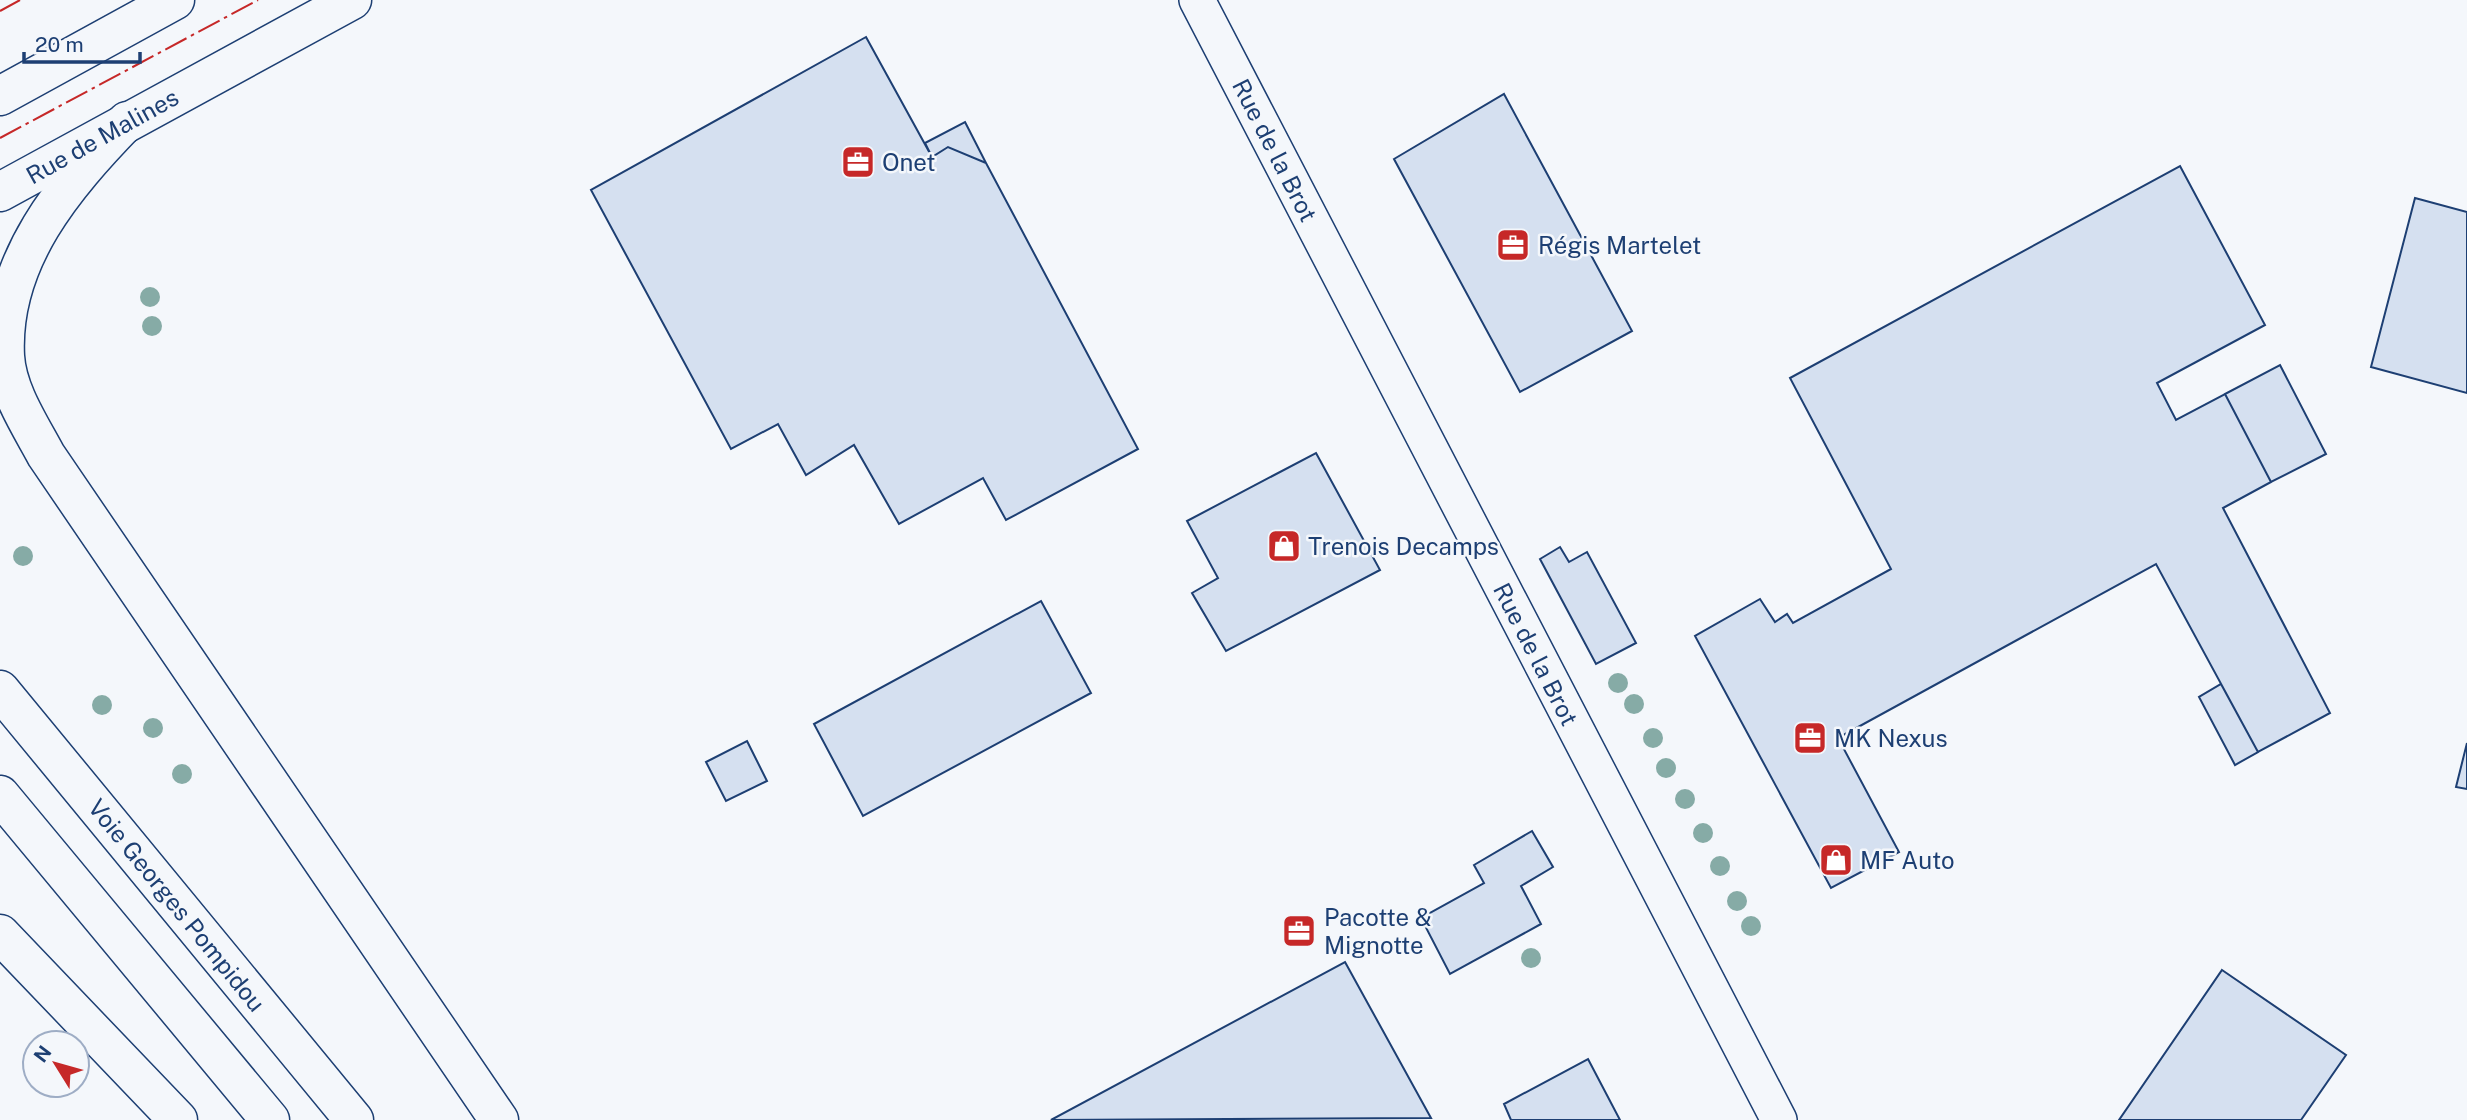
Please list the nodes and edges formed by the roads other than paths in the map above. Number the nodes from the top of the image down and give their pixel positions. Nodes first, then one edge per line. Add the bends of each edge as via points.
1 (175, 0) edge
2 (352, 0) edge
3 (1197, 0) edge
4 (0, 96) edge
5 (127, 121) junction
6 (0, 192) edge
7 (0, 690) edge
8 (0, 795) edge
9 (0, 934) edge
10 (178, 1120) edge
11 (270, 1120) edge
12 (354, 1120) edge
13 (499, 1120) edge
14 (1779, 1120) edge

1 - 4 main road
2 - 5 main road, Rue de Malines
3 - 14 street, Rue de la Brot
5 - 6 main road, Rue de Malines
5 - 13 main road via 77,173 22,261 7,318 5,358 20,407 46,454
7 - 12 main road, Voie Georges Pompidou
8 - 11 main road
9 - 10 main road

